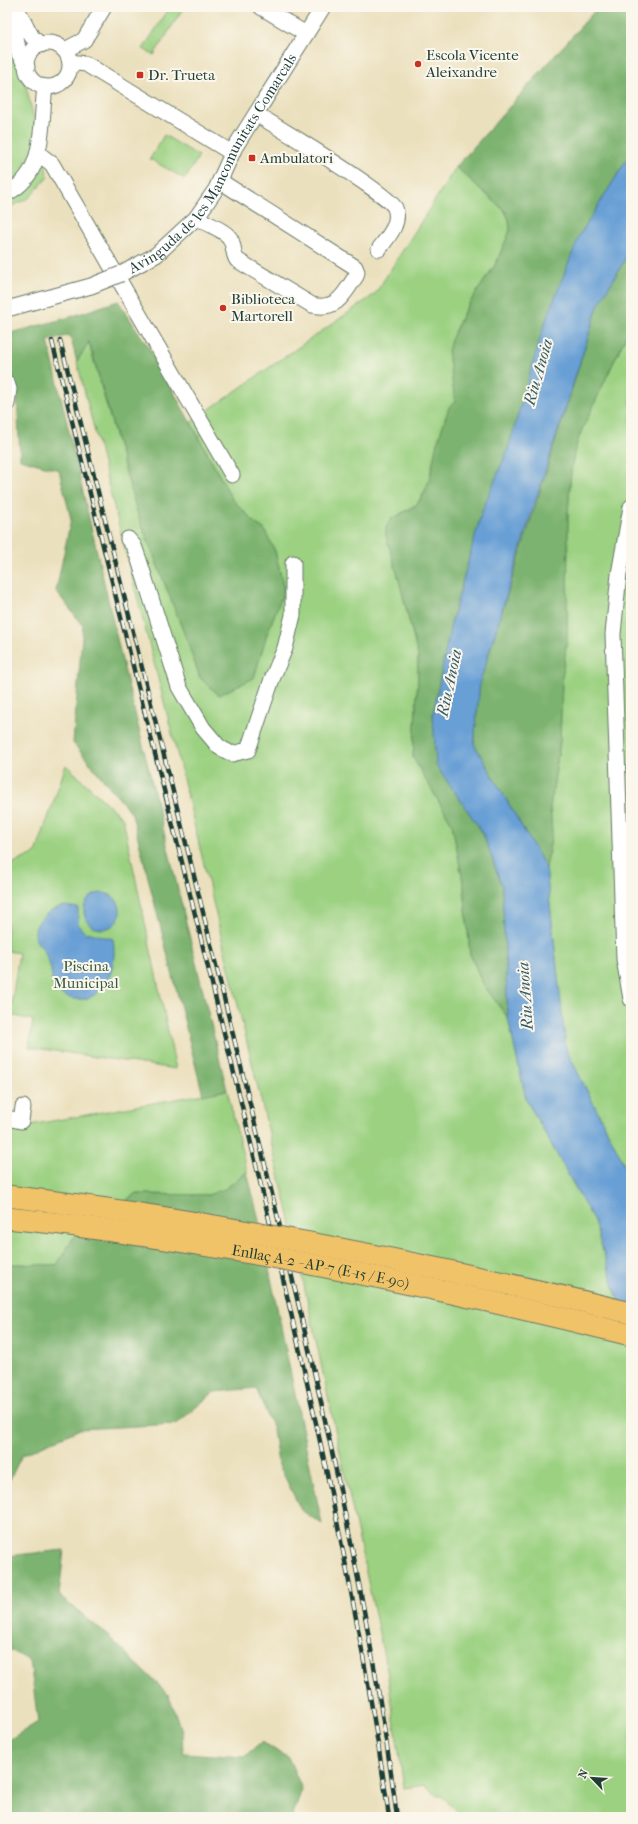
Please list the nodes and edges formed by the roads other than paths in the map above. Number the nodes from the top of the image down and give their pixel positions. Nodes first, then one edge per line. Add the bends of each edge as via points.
1 (104, 7) edge
2 (261, 7) edge
3 (323, 7) edge
4 (16, 9) edge
5 (306, 34) junction
6 (41, 44) junction
7 (67, 56) junction
8 (27, 67) junction
9 (45, 87) junction
10 (256, 114) junction
11 (232, 153) junction
12 (39, 154) junction
13 (220, 181) junction
14 (7, 193) edge
15 (196, 218) junction
16 (379, 249) dead end
17 (7, 309) edge
18 (7, 383) edge
19 (7, 404) edge
20 (232, 474) dead end
21 (631, 506) edge
22 (128, 539) dead end
23 (293, 563) dead end
24 (631, 999) edge
25 (22, 1107) dead end
26 (7, 1118) edge
27 (7, 1196) edge
28 (7, 1218) edge
29 (631, 1313) edge
30 (631, 1335) edge

1 - 7 street via 84,40
2 - 5 street
3 - 5 street, Avinguda de les Mancomunitats Comarcals
4 - 6 street via 32,37
4 - 8 street via 13,22 19,54
5 - 10 street, Avinguda de les Mancomunitats Comarcals
6 - 7 street via 54,44
6 - 8 street via 30,53
7 - 9 street via 70,69 64,81 52,87
7 - 11 street via 86,64
8 - 9 street via 32,80
9 - 12 street
10 - 11 street, Avinguda de les Mancomunitats Comarcals
10 - 16 street via 376,191 394,206 394,228
11 - 13 street, Avinguda de les Mancomunitats Comarcals
12 - 14 street via 34,168 16,189
12 - 20 street via 52,164
13 - 15 street, Avinguda de les Mancomunitats Comarcals
13 - 15 street via 355,267 356,276 340,301 321,307 312,305 237,260 229,236
15 - 17 street, Avinguda de les Mancomunitats Comarcals, bridge via 156,255 121,274 91,286
18 - 19 street
21 - 24 street via 619,574 613,634 624,959
22 - 23 street via 134,546 139,560 179,687 211,738 219,747 232,754 248,750 285,648 293,615
25 - 26 street via 21,1121
27 - 29 highway, Enllaç A-2 - AP-7 (E-15 / E-90), bridge via 232,1228 341,1248
28 - 30 highway, Enllaç A-2 - AP-7 (E-15 / E-90), bridge via 183,1241 388,1279

